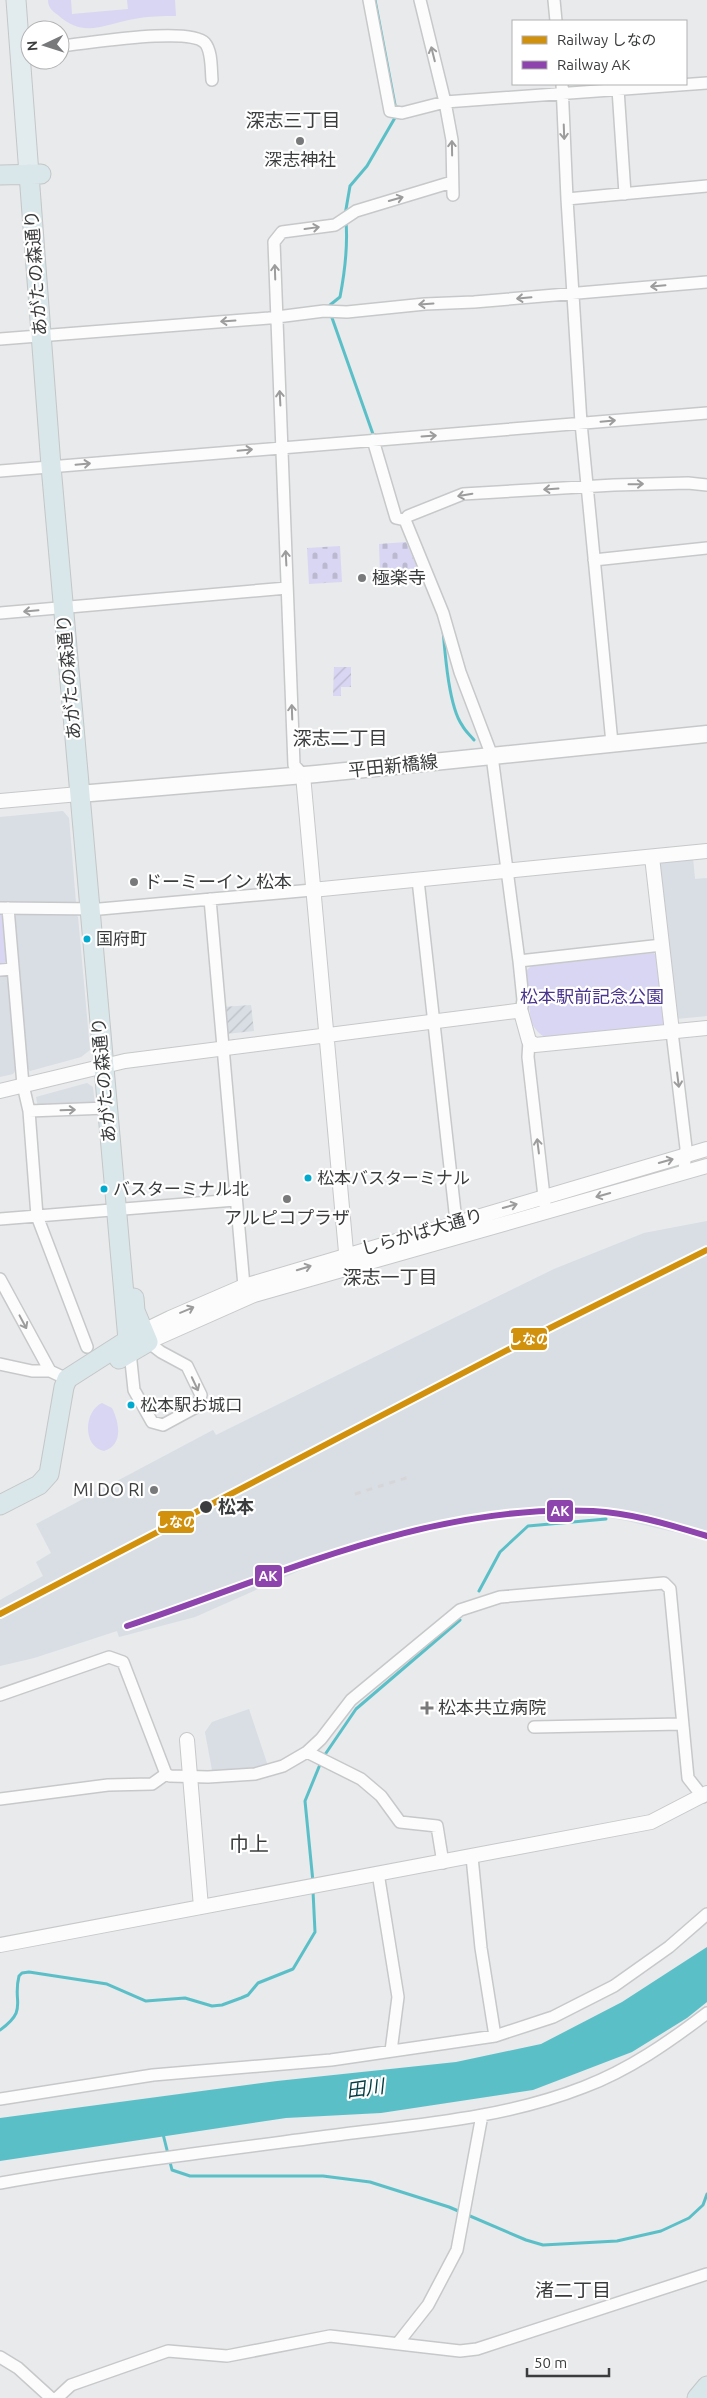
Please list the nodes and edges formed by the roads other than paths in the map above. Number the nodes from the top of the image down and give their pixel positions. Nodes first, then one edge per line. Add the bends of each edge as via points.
1 (16, 0) edge
2 (28, 0) edge
3 (369, 0) edge
4 (420, 0) edge
5 (554, 0) edge
6 (21, 20) edge
7 (30, 20) edge
8 (556, 20) edge
9 (70, 45) edge
10 (29, 70) edge
11 (212, 80) dead end
12 (707, 83) edge
13 (687, 84) edge
14 (677, 85) edge
15 (563, 88) edge
16 (618, 89) junction
17 (445, 102) junction
18 (35, 174) junction
19 (0, 175) edge
20 (452, 182) junction
21 (707, 186) edge
22 (625, 194) junction
23 (453, 195) dead end
24 (567, 199) junction
25 (707, 282) edge
26 (573, 293) junction
27 (276, 315) junction
28 (46, 335) junction
29 (0, 339) edge
30 (707, 413) edge
31 (581, 423) junction
32 (376, 440) junction
33 (282, 447) junction
34 (57, 466) junction
35 (0, 471) edge
36 (707, 485) edge
37 (587, 486) junction
38 (402, 519) junction
39 (707, 548) edge
40 (594, 560) junction
41 (287, 588) junction
42 (68, 607) junction
43 (0, 614) edge
44 (707, 734) edge
45 (612, 743) junction
46 (492, 756) junction
47 (303, 775) junction
48 (85, 794) junction
49 (0, 801) edge
50 (707, 851) edge
51 (652, 857) junction
52 (507, 872) junction
53 (418, 880) junction
54 (312, 890) junction
55 (210, 900) junction
56 (4, 908) edge
57 (94, 908) junction
58 (662, 945) junction
59 (519, 961) junction
60 (13, 969) junction
61 (0, 970) edge
62 (521, 1012) junction
63 (434, 1021) junction
64 (707, 1028) edge
65 (672, 1032) junction
66 (327, 1035) junction
67 (529, 1041) junction
68 (223, 1048) junction
69 (108, 1064) junction
70 (23, 1086) junction
71 (0, 1091) edge
72 (107, 1108) junction
73 (30, 1111) junction
74 (707, 1149) edge
75 (686, 1155) junction
76 (707, 1166) edge
77 (684, 1172) junction
78 (544, 1196) junction
79 (236, 1200) junction
80 (121, 1210) junction
81 (546, 1212) junction
82 (37, 1216) junction
83 (0, 1219) edge
84 (456, 1222) junction
85 (458, 1236) junction
86 (347, 1261) junction
87 (0, 1279) edge
88 (244, 1286) junction
89 (137, 1341) junction
90 (87, 1347) dead end
91 (0, 1364) edge
92 (50, 1370) junction
93 (67, 1386) junction
94 (0, 1505) edge
95 (0, 1694) edge
96 (681, 1724) junction
97 (534, 1727) dead end
98 (188, 1740) dead end
99 (306, 1752) junction
100 (166, 1774) junction
101 (192, 1777) junction
102 (706, 1798) edge
103 (0, 1799) edge
104 (472, 1857) junction
105 (443, 1863) junction
106 (378, 1873) junction
107 (201, 1907) junction
108 (707, 1914) edge
109 (0, 1945) edge
110 (707, 2013) edge
111 (494, 2036) junction
112 (391, 2051) junction
113 (0, 2099) edge
114 (482, 2115) junction
115 (0, 2183) edge
116 (707, 2274) edge
117 (398, 2342) junction
118 (0, 2357) edge
119 (707, 2386) edge
120 (51, 2398) edge
121 (57, 2398) edge
122 (697, 2398) edge

1 - 6 main road, あがたの森通り
2 - 7 main road
3 - 17 street via 390,111 398,113
17 -> 4 street
5 - 8 street
9 - 11 street via 194,36 209,48
10 - 18 main road, あがたの森通り
12 - 13 street
14 - 16 street
15 - 16 street
15 - 17 street
15 -> 24 street
16 - 22 street
20 -> 17 street via 452,140
18 - 19 highway
18 - 28 highway, あがたの森通り
20 - 23 street
27 -> 20 street via 274,242 282,232 335,225 346,217
21 - 22 street
22 - 24 street
24 - 26 street
25 -> 26 street
26 -> 27 street
26 - 31 street
27 -> 28 street
33 -> 27 street
28 - 29 street
28 - 34 highway, あがたの森通り
31 -> 30 street
32 -> 31 street
31 - 37 street
32 - 33 street
32 - 38 street via 396,518
34 -> 33 street
41 -> 33 street
34 - 35 street
34 - 42 highway, あがたの森通り
37 -> 36 street
37 -> 38 street via 463,494
37 - 40 street
38 - 46 street via 443,612 460,672
39 - 40 street
40 - 45 street
41 - 42 street
47 -> 41 street via 294,765
42 -> 43 street
42 - 48 highway, あがたの森通り
44 - 45 main road, 平田新橋線
45 - 46 main road, 平田新橋線
46 - 47 main road, 平田新橋線
46 - 52 street
47 - 48 main road, 平田新橋線
47 - 54 street
48 - 49 street
48 - 57 highway, あがたの森通り
50 - 51 street
51 - 52 street
51 - 58 street
52 - 53 street
52 - 59 street
53 - 54 street
53 - 63 street
54 - 55 street
54 - 66 street
55 - 57 street
55 - 68 street
56 - 57 street
56 - 60 street
57 - 69 highway, あがたの森通り
58 - 59 street
58 - 65 street
59 - 62 street
60 - 61 street
60 - 70 street
62 - 63 street
62 - 67 street
63 - 66 street
63 - 84 street
64 - 65 street
65 - 67 street via 542,1046
65 -> 75 street
66 - 68 street
66 - 86 street
78 -> 67 street via 528,1057
68 - 69 street
68 - 79 street
69 - 70 street
69 - 72 highway, あがたの森通り
69 - 80 highway, あがたの森通り
70 - 71 street
70 - 73 street
73 -> 72 street
72 - 80 highway, あがたの森通り
73 - 82 street
74 - 75 street, しらかば大通り
75 - 77 street
78 -> 75 street, しらかば大通り
76 - 77 street, しらかば大通り
77 -> 81 street, しらかば大通り
78 - 81 street
84 -> 78 street, しらかば大通り
79 - 80 street
79 - 88 street
80 - 82 street
80 - 89 highway, あがたの森通り
81 - 85 street, しらかば大通り
82 - 83 street
82 - 90 street
84 - 85 street
84 - 86 street, しらかば大通り
85 - 86 street, しらかば大通り
88 -> 86 street, しらかば大通り
86 - 89 street, しらかば大通り
87 -> 92 street
89 -> 88 street, しらかば大通り
89 -> 89 street via 187,1366 200,1395 198,1406 163,1425 152,1422 134,1390
89 - 93 highway
91 - 92 street via 32,1371
92 - 93 street
93 - 94 highway via 49,1474 39,1485
95 - 100 street via 109,1657 123,1662
96 - 97 street
96 - 99 street via 670,1589 664,1583 500,1596 460,1610 351,1700
96 - 102 street via 688,1778
98 - 101 street
99 - 101 street via 268,1772
99 - 105 street via 361,1779 381,1796 400,1822 437,1826
100 - 101 street
100 - 103 street via 152,1784 108,1785
101 - 107 street
102 - 104 street via 651,1822
104 - 105 street
104 - 111 street
105 - 106 street
106 - 107 street
106 - 112 street via 398,1997
107 - 109 street
108 - 111 street via 669,1947 614,1986 552,2017
110 - 114 street via 617,2073 556,2097
111 - 112 street
112 - 113 street via 331,2060 153,2075
114 - 115 street
114 - 117 street via 457,2250 428,2305
116 - 117 street via 477,2349 460,2351
117 - 121 street via 330,2336 218,2357 168,2350 71,2385
118 - 120 street via 18,2368
119 - 122 highway

